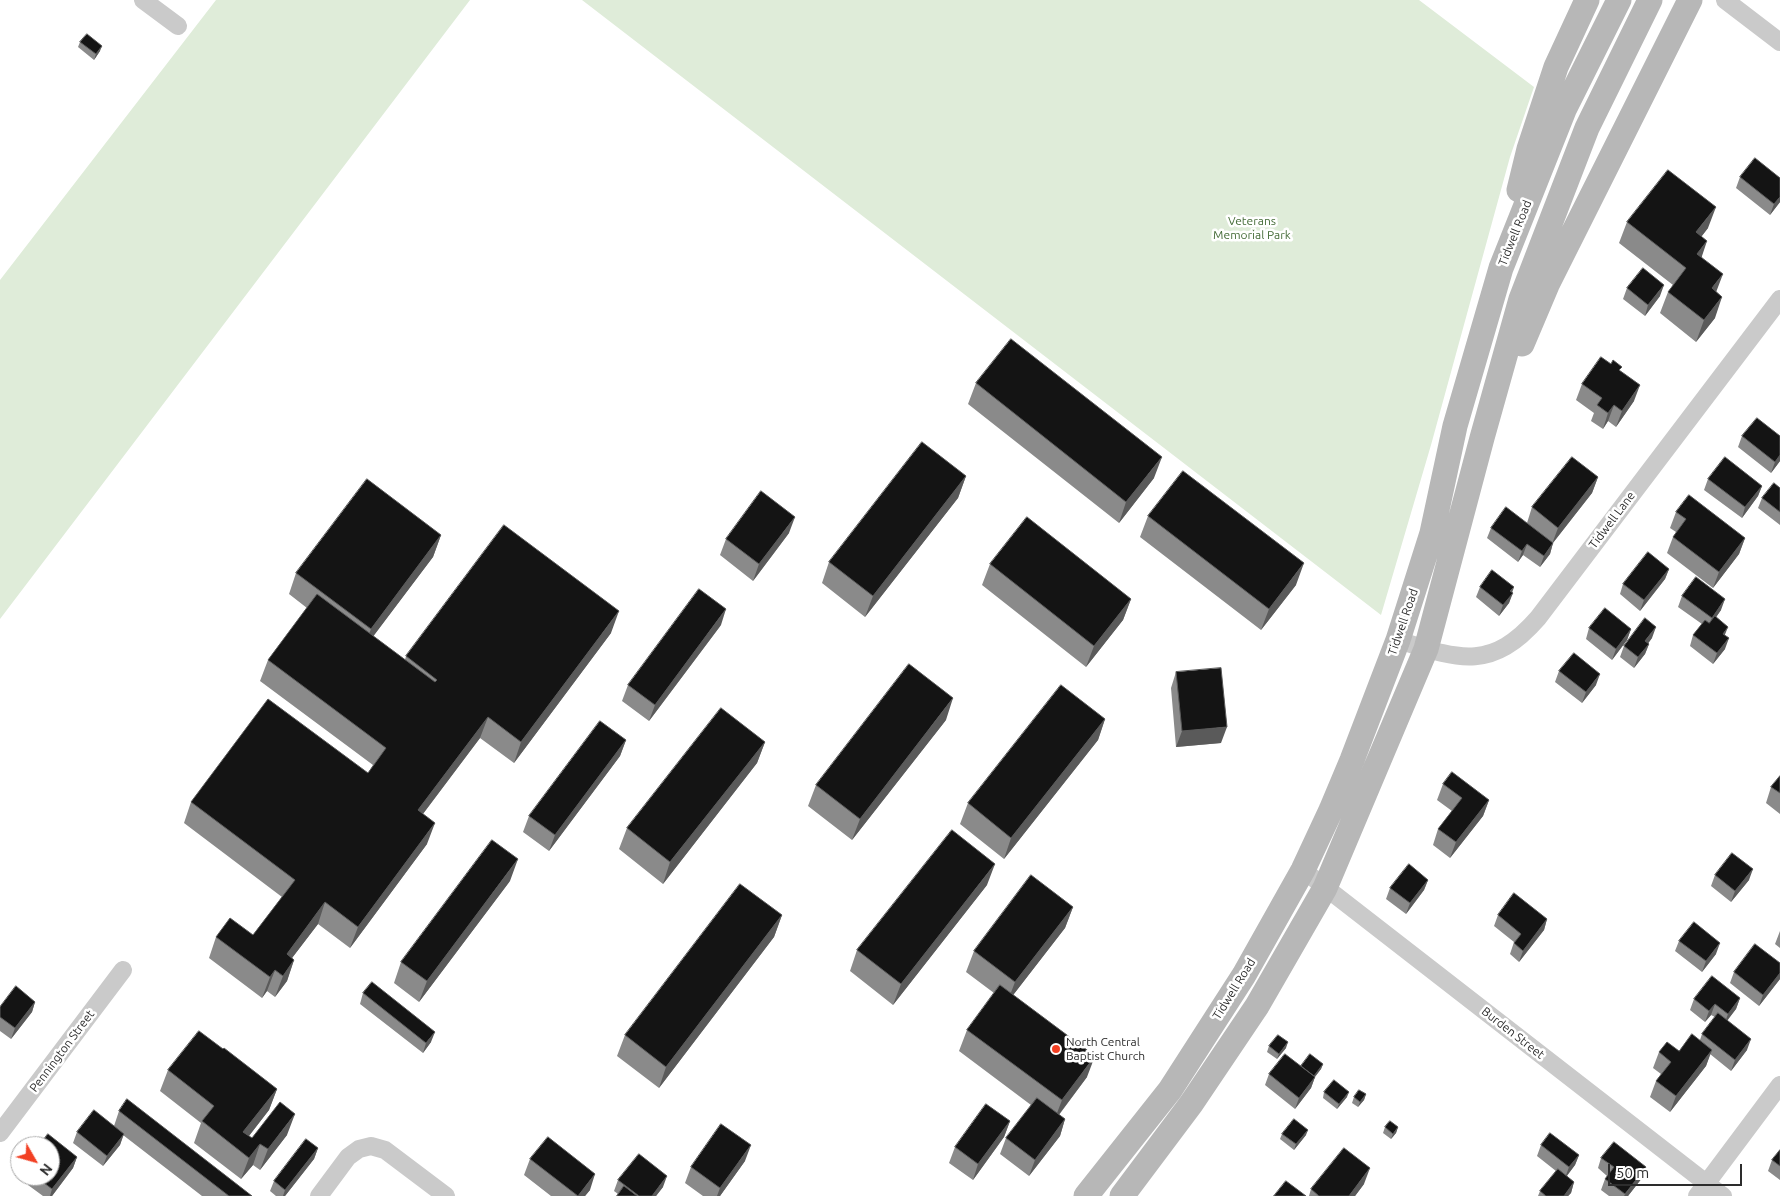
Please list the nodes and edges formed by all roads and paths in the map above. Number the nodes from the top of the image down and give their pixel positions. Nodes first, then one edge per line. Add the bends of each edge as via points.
1 (143, 0) edge
2 (1587, 0) edge
3 (1619, 0) edge
4 (1650, 0) edge
5 (1690, 0) edge
6 (1725, 0) edge
7 (178, 26) dead end
8 (1780, 42) edge
9 (1501, 268) junction
10 (1780, 299) edge
11 (1482, 438) junction
12 (1398, 640) junction
13 (1426, 649) junction
14 (1303, 870) junction
15 (1325, 888) junction
16 (123, 970) dead end
17 (1780, 1085) edge
18 (1170, 1090) junction
19 (1191, 1104) junction
20 (0, 1133) edge
21 (1701, 1190) edge
22 (319, 1196) edge
23 (446, 1196) edge
24 (1086, 1196) edge
25 (1122, 1196) edge
26 (1723, 1196) edge

1 - 7 street
2 - 9 main road via 1556,67 1528,149
3 - 9 main road, Tidwell Road via 1564,110
4 - 11 main road via 1587,128 1524,290
5 - 11 main road via 1547,285
6 - 8 street
9 - 12 main road, Tidwell Road via 1455,426 1432,534
10 - 13 street, Tidwell Lane via 1530,627 1510,644 1484,655 1456,656
11 - 13 main road
12 - 13 street, Tidwell Lane
12 - 14 main road, Tidwell Road via 1352,760
13 - 15 main road
14 - 15 street, Burden Street
14 - 18 main road, Tidwell Road via 1244,975
15 - 19 main road via 1257,1006
15 - 21 street, Burden Street
16 - 20 street, Pennington Street
17 - 21 street
18 - 19 main road
18 - 24 main road, Tidwell Road
19 - 25 main road
21 - 26 street, Burden Street
22 - 23 street via 348,1157 371,1146 385,1150

